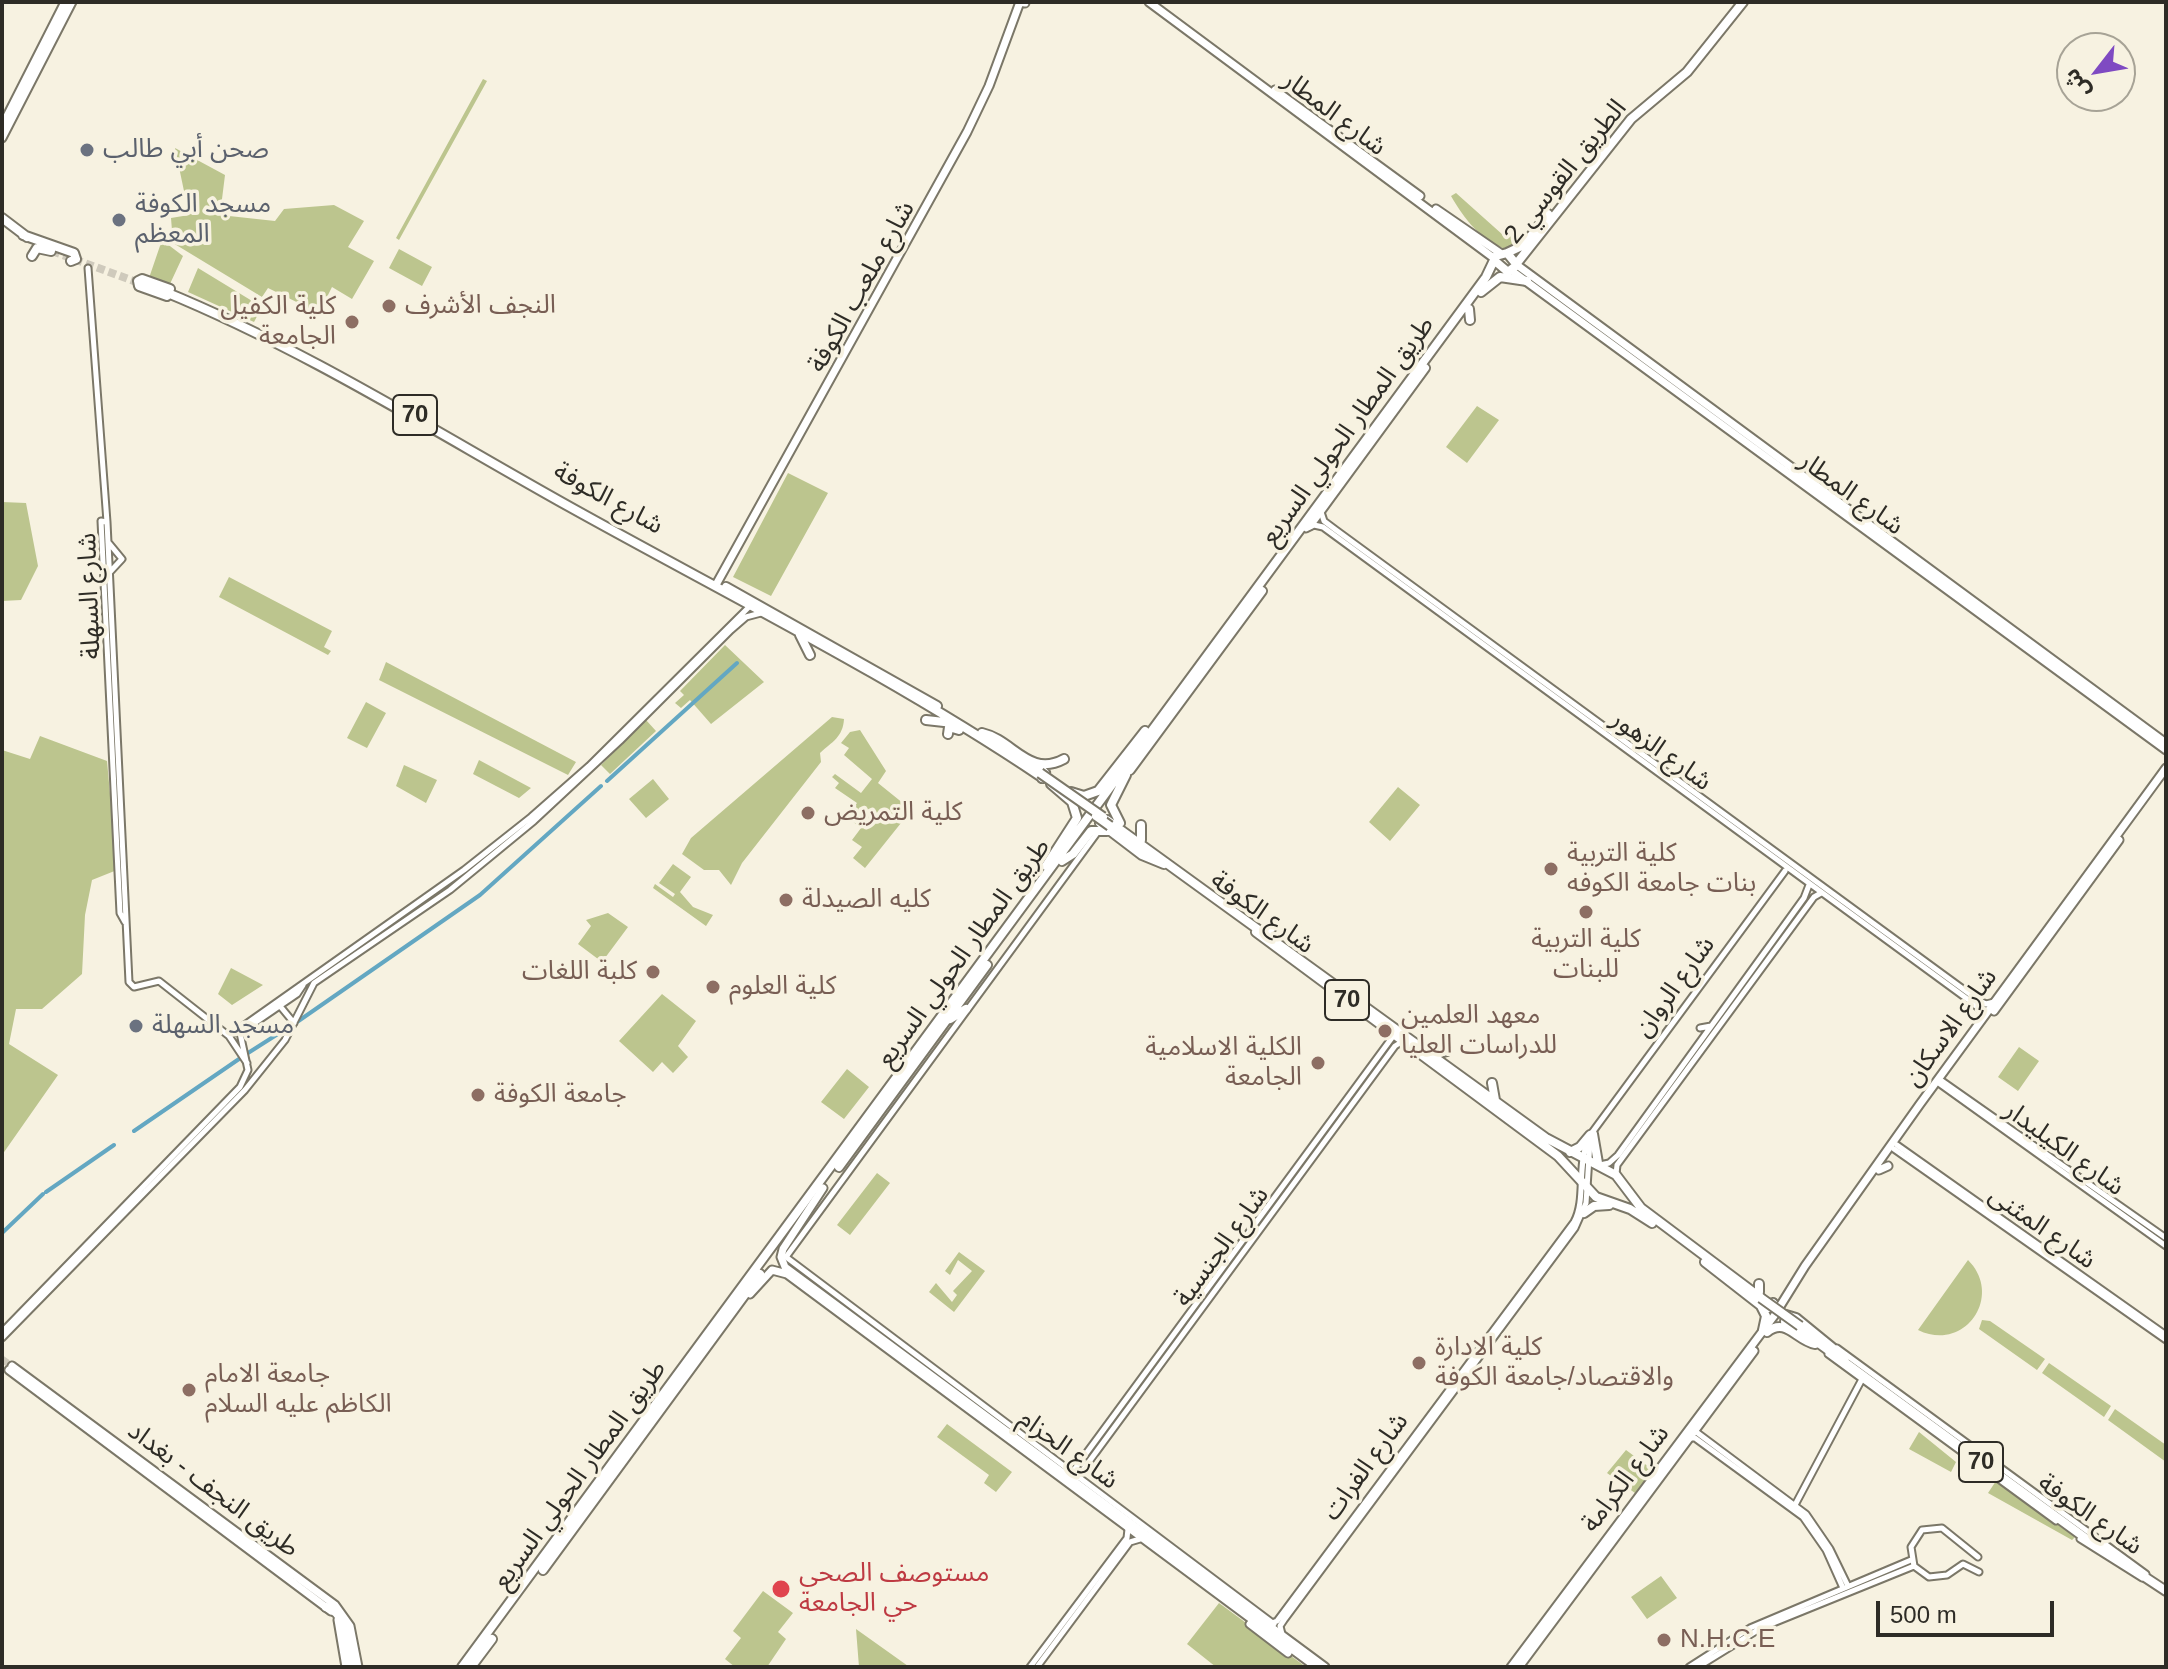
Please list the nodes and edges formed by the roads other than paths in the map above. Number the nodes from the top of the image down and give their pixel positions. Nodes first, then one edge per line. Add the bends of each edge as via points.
1 (65, 2) edge
2 (72, 2) edge
3 (1149, 2) edge
4 (1156, 2) edge
5 (1737, 2) edge
6 (1743, 2) edge
7 (1022, 5) edge
8 (11, 114) junction
9 (2, 126) edge
10 (2, 138) edge
11 (1392, 179) junction
12 (2, 220) edge
13 (25, 238) junction
14 (1499, 256) junction
15 (71, 261) dead end
16 (88, 268) dead end
17 (1513, 268) junction
18 (1527, 281) junction
19 (163, 290) dead end
20 (1481, 292) junction
21 (1469, 309) junction
22 (221, 313) junction
23 (1470, 320) dead end
24 (1665, 380) junction
25 (1673, 386) junction
26 (1405, 391) junction
27 (1397, 402) junction
28 (1801, 479) junction
29 (579, 509) junction
30 (1322, 509) junction
31 (104, 521) junction
32 (1306, 529) junction
33 (108, 541) junction
34 (1352, 545) junction
35 (1362, 552) junction
36 (109, 573) junction
37 (724, 588) junction
38 (737, 600) junction
39 (747, 606) junction
40 (765, 609) junction
41 (736, 620) junction
42 (1461, 625) junction
43 (1470, 632) junction
44 (800, 634) junction
45 (826, 641) junction
46 (840, 650) junction
47 (810, 655) dead end
48 (2055, 664) junction
49 (1203, 665) junction
50 (1196, 675) junction
51 (111, 689) junction
52 (1168, 709) junction
53 (1587, 718) junction
54 (926, 720) dead end
55 (957, 723) junction
56 (948, 734) dead end
57 (983, 737) junction
58 (2165, 748) edge
59 (1064, 759) dead end
60 (1035, 764) junction
61 (2166, 768) edge
62 (1126, 775) junction
63 (1046, 781) junction
64 (2160, 782) edge
65 (1723, 818) junction
66 (1141, 825) dead end
67 (1112, 827) junction
68 (1141, 840) junction
69 (1062, 861) junction
70 (1166, 863) junction
71 (1785, 871) dead end
72 (467, 872) junction
73 (1808, 884) junction
74 (1821, 893) junction
75 (1029, 899) junction
76 (1801, 908) junction
77 (1866, 921) junction
78 (1275, 924) dead end
79 (1876, 928) junction
80 (1267, 933) junction
81 (2037, 947) junction
82 (2032, 955) junction
83 (306, 981) junction
84 (1954, 989) junction
85 (1963, 989) junction
86 (1995, 1001) junction
87 (280, 1006) junction
88 (966, 1009) junction
89 (1722, 1016) junction
90 (1981, 1021) junction
91 (294, 1023) junction
92 (943, 1025) junction
93 (1712, 1025) junction
94 (1974, 1034) junction
95 (229, 1036) junction
96 (1394, 1037) junction
97 (1700, 1042) junction
98 (1447, 1051) dead end
99 (1432, 1055) junction
100 (247, 1064) junction
101 (263, 1068) junction
102 (1492, 1083) dead end
103 (1941, 1084) junction
104 (894, 1087) junction
105 (1496, 1101) junction
106 (1660, 1102) junction
107 (1593, 1132) junction
108 (1896, 1147) junction
109 (1567, 1152) junction
110 (1585, 1158) junction
111 (1599, 1165) junction
112 (1888, 1166) dead end
113 (1879, 1170) junction
114 (2067, 1172) junction
115 (1616, 1175) junction
116 (1579, 1180) junction
117 (2078, 1182) junction
118 (823, 1188) junction
119 (2095, 1188) junction
120 (1628, 1189) junction
121 (1585, 1192) junction
122 (1615, 1205) junction
123 (1584, 1213) junction
124 (2166, 1238) edge
125 (2166, 1246) edge
126 (1703, 1257) junction
127 (1809, 1263) junction
128 (1529, 1285) junction
129 (1524, 1293) junction
130 (829, 1296) junction
131 (1760, 1296) junction
132 (1781, 1309) junction
133 (720, 1328) junction
134 (1765, 1331) junction
135 (2, 1335) edge
136 (886, 1338) junction
137 (2166, 1338) edge
138 (1815, 1344) junction
139 (1830, 1350) junction
140 (904, 1358) junction
141 (1845, 1360) junction
142 (912, 1364) junction
143 (11, 1368) tunnel mouth
144 (1736, 1370) junction
145 (1862, 1382) junction
146 (1892, 1389) junction
147 (973, 1399) junction
148 (981, 1411) junction
149 (1934, 1426) junction
150 (1695, 1430) junction
151 (1689, 1438) junction
152 (1015, 1440) junction
153 (1024, 1447) junction
154 (1747, 1474) junction
155 (1074, 1477) junction
156 (157, 1478) junction
157 (2030, 1495) junction
158 (1642, 1496) junction
159 (1370, 1500) junction
160 (1796, 1506) junction
161 (1364, 1508) junction
162 (570, 1528) junction
163 (1128, 1528) junction
164 (1147, 1535) junction
165 (563, 1537) junction
166 (250, 1543) junction
167 (261, 1545) dead end
168 (1123, 1546) junction
169 (2099, 1550) junction
170 (1830, 1553) junction
171 (1978, 1557) dead end
172 (1912, 1563) junction
173 (1979, 1572) dead end
174 (2145, 1576) junction
175 (1200, 1582) junction
176 (1863, 1583) junction
177 (1846, 1587) junction
178 (1224, 1589) junction
179 (2166, 1589) edge
180 (326, 1607) joint
181 (1282, 1618) junction
182 (1262, 1621) junction
183 (1282, 1634) junction
184 (1745, 1634) junction
185 (1536, 1638) junction
186 (1735, 1640) junction
187 (1041, 1653) junction
188 (1306, 1656) junction
189 (1037, 1663) edge
190 (349, 1667) edge
191 (358, 1667) edge
192 (460, 1667) edge
193 (472, 1667) edge
194 (1030, 1667) edge
195 (1308, 1667) edge
196 (1316, 1667) edge
197 (1325, 1667) edge
198 (1511, 1667) edge
199 (1519, 1667) edge
200 (1689, 1667) edge
201 (1698, 1667) edge

1 - 8 main road
2 - 8 main road
3 - 11 main road, شارع المطار
4 - 11 main road, شارع المطار
5 - 14 highway, الطريق القوسي 2 via 1693,60 1629,115 1524,245
6 - 17 highway, الطريق القوسي 2 via 1687,72 1631,119
7 - 37 main road, شارع ملعب الكوفة via 980,106 761,509
8 - 9 main road
8 - 10 main road
11 - 14 main road, شارع المطار
12 - 13 highway
13 - 13 highway via 30,254 37,248 52,250
13 - 15 highway via 74,253
14 - 17 highway
14 - 17 highway
14 - 26 highway, طريق المطار الحولي السريع
16 - 31 main road, شارع السهلة
17 - 18 main road, شارع المطار
17 - 20 highway, طريق المطار الحولي السريع via 1496,275
17 - 24 main road, شارع المطار
18 - 20 highway via 1500,277
18 - 24 main road, شارع المطار
19 - 22 highway, شارع الكوفة / 70
20 - 21 highway, طريق المطار الحولي السريع
21 - 23 highway
21 - 26 highway, طريق المطار الحولي السريع
22 - 22 highway via 183,293 138,281 140,287
22 - 29 highway, شارع الكوفة / 70
24 - 25 main road, شارع المطار
25 - 28 main road, شارع المطار
25 - 28 main road, شارع المطار via 1690,391 1731,420
26 - 27 highway, طريق المطار الحولي السريع
27 - 30 highway, طريق المطار الحولي السريع via 1356,468
27 - 49 highway, طريق المطار الحولي السريع
28 - 48 main road, شارع المطار via 1963,605
28 - 48 main road, شارع المطار via 1867,520
29 - 37 highway, شارع الكوفة / 70
29 - 37 highway, شارع الكوفة / 70
30 - 32 highway, طريق المطار الحولي السريع
30 - 34 main road, شارع الزهور via 1324,521
31 - 33 main road, شارع السهلة
31 - 51 main road, شارع السهلة
32 - 34 main road, شارع الزهور via 1321,526
32 - 49 highway, طريق المطار الحولي السريع
33 - 36 main road, شارع السهلة
33 - 36 main road via 122,559
34 - 35 main road, شارع الزهور
35 - 42 main road, شارع الزهور
35 - 42 main road, شارع الزهور via 1391,579
36 - 51 main road, شارع السهلة
37 - 38 highway, شارع الكوفة / 70
37 - 40 highway, شارع الكوفة / 70
38 - 39 highway, شارع الكوفة / 70
38 - 41 highway
39 - 40 highway, شارع الكوفة / 70
39 - 41 main road
40 - 41 main road
40 - 44 highway, شارع الكوفة / 70
40 - 45 highway, شارع الكوفة / 70
41 - 72 main road via 567,793
42 - 43 main road, شارع الزهور
43 - 53 main road, شارع الزهور via 1543,691
43 - 53 main road, شارع الزهور via 1552,686
44 - 45 highway, شارع الكوفة / 70
44 - 47 highway
45 - 46 highway, شارع الكوفة / 70
46 - 55 highway, شارع الكوفة / 70
46 - 57 highway, شارع الكوفة / 70
48 - 58 main road, شارع المطار
49 - 50 highway, طريق المطار الحولي السريع
50 - 52 highway, طريق المطار الحولي السريع
50 - 62 highway, طريق المطار الحولي السريع
51 - 95 main road, شارع السهلة via 131,986 159,981
52 - 63 highway, bridge via 1091,795 1080,796
52 - 75 highway, طريق المطار الحولي السريع
53 - 65 main road, شارع الزهور
54 - 55 highway
55 - 57 highway, شارع الكوفة / 70
56 - 57 highway via 952,727
57 - 60 highway
57 - 63 highway
57 - 63 highway, شارع الكوفة / 70, bridge
59 - 60 highway
60 - 63 highway
61 - 64 main road, شارع الاسكان
62 - 67 highway via 1111,805
62 - 69 highway, طريق المطار الحولي السريع
63 - 67 highway, 70, bridge
63 - 67 highway, 70, bridge
63 - 75 highway, bridge via 1072,802 1077,818
64 - 81 main road, شارع الاسكان via 2061,922
64 - 81 main road, شارع الاسكان via 2131,812
65 - 73 main road, شارع الزهور
65 - 77 main road, شارع الزهور via 1755,834 1854,905
66 - 68 highway
67 - 68 highway
67 - 69 highway via 1091,831
67 - 70 highway, شارع الكوفة / 70
67 - 88 main road via 1088,842
68 - 70 highway
69 - 92 highway, طريق المطار الحولي السريع
70 - 80 highway, شارع الكوفة / 70
70 - 96 highway, شارع الكوفة / 70 via 1205,899
71 - 107 main road, شارع الروان
72 - 83 main road
72 - 91 main road via 314,983
73 - 74 main road, شارع الزهور
73 - 76 main road
74 - 76 main road
74 - 77 main road, شارع الزهور
75 - 104 highway, طريق المطار الحولي السريع
76 - 89 main road
77 - 79 main road, شارع الزهور
78 - 80 highway
79 - 84 main road, شارع الزهور
79 - 85 main road, شارع الزهور via 1905,943
80 - 96 highway, شارع الكوفة / 70
81 - 82 main road, شارع الاسكان
82 - 86 main road, شارع الاسكان
82 - 94 main road, شارع الاسكان via 2015,986
83 - 87 main road
83 - 95 main road
84 - 85 main road
84 - 90 main road, شارع الزهور via 1981,1010
85 - 86 main road, شارع الزهور via 1983,1003
86 - 90 main road, شارع الاسكان
87 - 91 main road
87 - 100 main road via 239,1035
88 - 92 highway
88 - 130 main road via 787,1253 787,1260
89 - 93 main road
89 - 106 main road
90 - 94 main road, شارع الاسكان
91 - 101 main road
92 - 104 highway, طريق المطار الحولي السريع
93 - 97 main road
93 - 97 main road via 1700,1030
94 - 103 main road, شارع الاسكان
94 - 103 main road, شارع الاسكان
95 - 100 main road
96 - 99 highway, شارع الكوفة / 70
96 - 116 highway, شارع الكوفة / 70 via 1558,1156
96 - 155 main road, شارع الجنسية
97 - 106 main road
98 - 99 highway
99 - 105 highway, شارع الكوفة / 70
100 - 101 main road
100 - 135 main road via 246,1077 234,1094
101 - 135 main road
102 - 105 highway
103 - 108 main road, شارع الاسكان
103 - 114 main road, شارع الكيليدار
103 - 127 main road, شارع الاسكان via 1919,1103
104 - 118 highway, طريق المطار الحولي السريع
104 - 162 highway, طريق المطار الحولي السريع
105 - 109 highway, شارع الكوفة / 70
106 - 111 main road via 1615,1159
106 - 115 main road via 1617,1165
107 - 109 highway
107 - 110 main road, شارع الروان
107 - 111 highway
108 - 113 main road, شارع الاسكان
108 - 137 main road, شارع المثنى
109 - 110 highway, شارع الكوفة / 70
110 - 111 highway, 70
110 - 116 main road
110 - 121 main road
111 - 115 highway, 70
112 - 113 main road
113 - 127 main road, شارع الاسكان
114 - 117 main road, شارع الكيليدار
114 - 119 main road, شارع الكيليدار
115 - 120 highway, 70
116 - 121 highway, 70
117 - 119 main road
117 - 125 main road, شارع الكيليدار
118 - 130 main road, شارع الحزام via 781,1257 785,1267
118 - 133 highway, طريق المطار الحولي السريع
119 - 124 main road, شارع الكيليدار
120 - 122 highway via 1626,1199
120 - 126 highway, 70 via 1641,1208 1690,1239
121 - 122 highway, 70
121 - 123 main road, شارع الفرات
121 - 128 main road, شارع الفرات via 1574,1222
122 - 123 highway
122 - 126 highway, 70 via 1638,1213
123 - 128 main road, شارع الفرات
126 - 131 highway, 70
127 - 132 main road, شارع الاسكان
127 - 132 main road, شارع الاسكان via 1790,1284
128 - 129 main road, شارع الفرات
129 - 159 main road, شارع الفرات
129 - 159 main road, شارع الفرات via 1444,1408
130 - 136 main road, شارع الحزام
131 - 132 highway via 1768,1309
131 - 134 highway
131 - 141 highway, شارع الكوفة / 70, bridge
132 - 134 main road, شارع الكرامة
133 - 140 main road, شارع الحزام via 772,1270 787,1274
133 - 162 highway, طريق المطار الحولي السريع via 630,1457
134 - 138 highway via 1783,1326
134 - 144 main road, شارع الكرامة
136 - 140 main road, شارع الحزام
136 - 147 main road
138 - 139 highway
138 - 139 highway via 1784,1317 1796,1318
139 - 141 highway
139 - 145 main road
139 - 146 main road
140 - 142 main road, شارع الحزام
141 - 146 highway, شارع الكوفة / 70
141 - 149 highway, شارع الكوفة / 70
142 - 148 main road, شارع الحزام
142 - 152 main road, شارع الحزام via 934,1388
143 - 156 main road
144 - 150 main road, شارع الكرامة
144 - 158 main road, شارع الكرامة
145 - 149 main road
145 - 160 main road
146 - 149 highway, شارع الكوفة / 70
147 - 148 main road
147 - 155 main road
148 - 152 main road, شارع الحزام
149 - 157 highway, شارع الكوفة / 70
150 - 151 main road, شارع الكرامة
150 - 154 main road
151 - 154 main road
151 - 158 main road, شارع الكرامة
152 - 153 main road, شارع الحزام
153 - 155 main road, شارع الحزام
153 - 163 main road, شارع الحزام
154 - 160 main road
154 - 170 main road via 1803,1517
155 - 164 main road, شارع الحزام
156 - 166 main road, طريق النجف - بغداد
156 - 180 main road
157 - 169 highway, شارع الكوفة / 70
157 - 169 main road via 2075,1539
157 - 174 highway, شارع الكوفة / 70
158 - 185 main road, شارع الكرامة
159 - 161 main road, شارع الفرات
160 - 170 main road
161 - 181 main road, شارع الفرات
161 - 181 main road, شارع الفرات via 1350,1534
162 - 165 highway, طريق المطار الحولي السريع
163 - 164 main road, شارع الحزام
163 - 168 main road
164 - 168 main road
164 - 175 main road, شارع الحزام
164 - 178 main road, شارع الحزام
165 - 192 highway, طريق المطار الحولي السريع
165 - 193 highway, طريق المطار الحولي السريع
166 - 167 main road
166 - 191 main road, طريق النجف - بغداد via 342,1611
168 - 187 main road
168 - 187 main road
169 - 174 highway, شارع الكوفة / 70
170 - 177 main road
171 - 172 main road via 1948,1530 1935,1527 1922,1530 1913,1540
172 - 173 main road via 1935,1578 1963,1564
172 - 176 main road
174 - 179 highway, شارع الكوفة / 70
175 - 182 main road, شارع الحزام
175 - 188 main road via 1203,1589
176 - 177 main road
176 - 184 main road
177 - 184 main road
178 - 182 main road, شارع الحزام
178 - 182 main road
180 - 190 highway via 341,1619
181 - 182 main road
181 - 183 main road
182 - 183 main road, شارع الحزام
182 - 188 main road, شارع الحزام
183 - 188 main road, شارع الحزام
184 - 186 main road
185 - 198 main road, شارع الكرامة
185 - 199 main road, شارع الكرامة
186 - 200 main road
186 - 201 main road
187 - 189 main road
188 - 195 main road
188 - 196 main road, شارع الحزام
188 - 197 main road, شارع الحزام
189 - 194 main road

